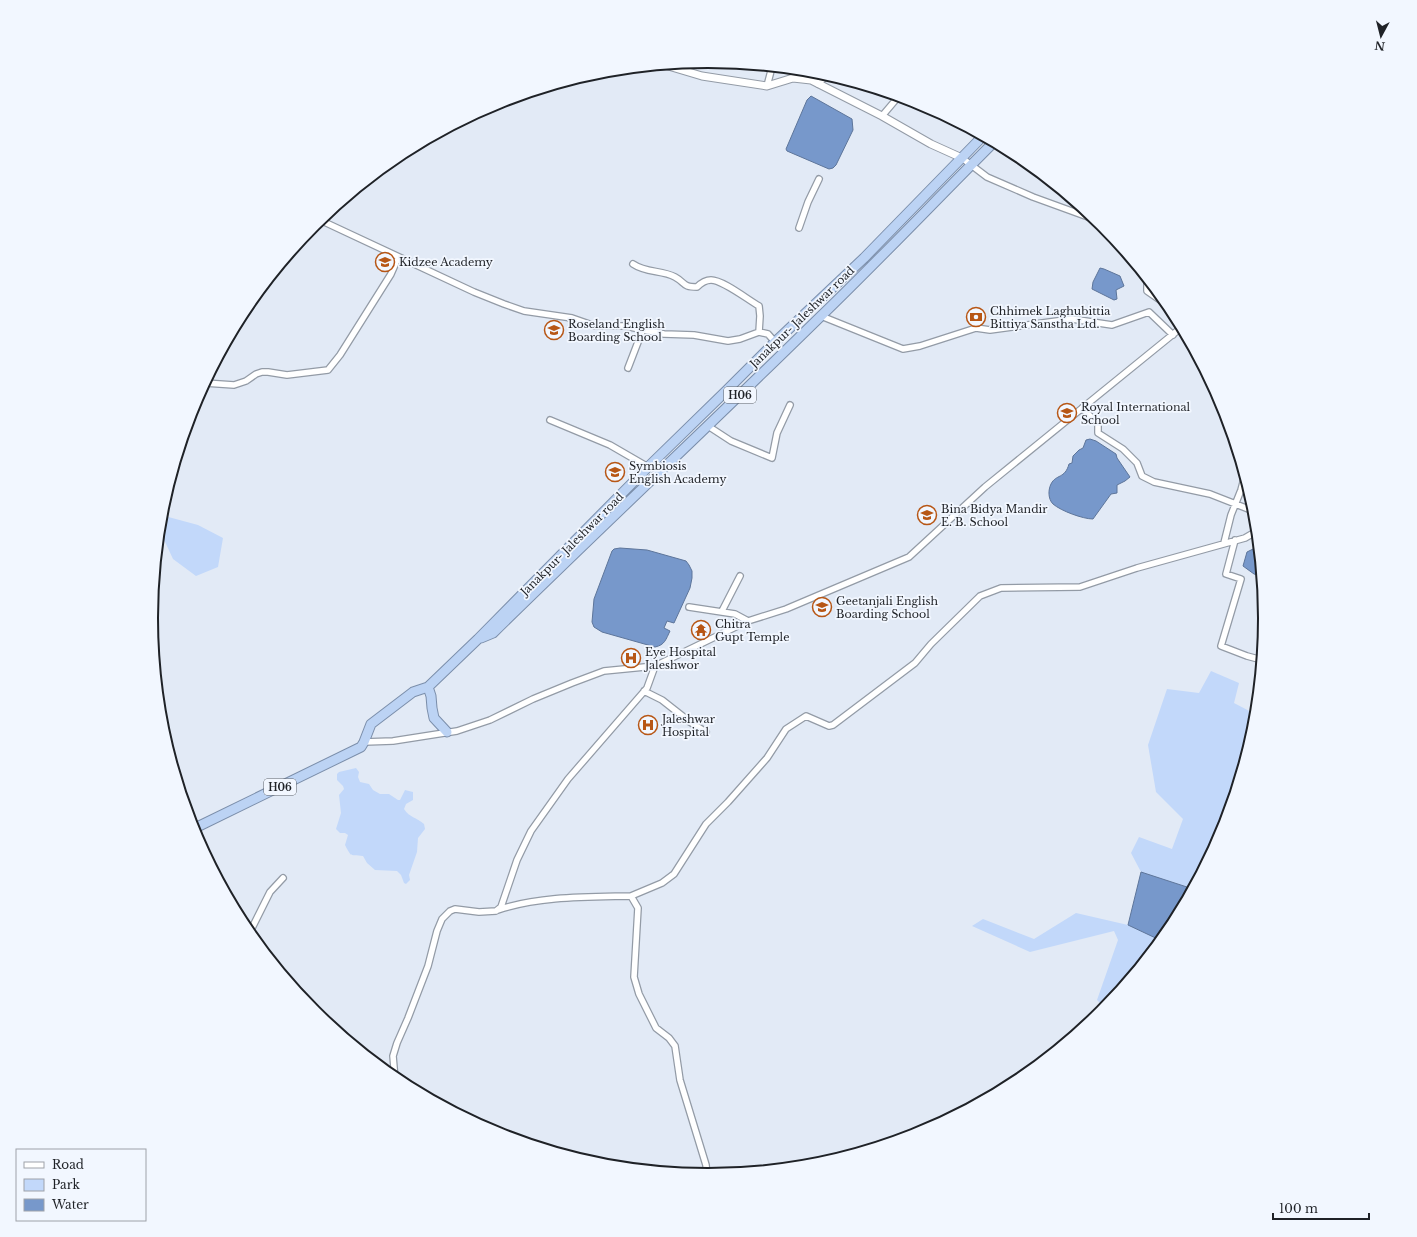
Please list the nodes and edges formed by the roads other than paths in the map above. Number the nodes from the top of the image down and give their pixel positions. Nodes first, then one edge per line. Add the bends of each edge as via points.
1 (677, 69) edge
2 (771, 72) edge
3 (822, 80) edge
4 (818, 84) junction
5 (767, 86) junction
6 (895, 101) edge
7 (882, 116) junction
8 (980, 140) edge
9 (990, 146) edge
10 (962, 158) junction
11 (971, 165) junction
12 (819, 180) dead end
13 (1082, 215) edge
14 (326, 223) edge
15 (799, 228) dead end
16 (398, 258) junction
17 (633, 264) dead end
18 (1147, 286) edge
19 (1154, 296) edge
20 (821, 316) junction
21 (643, 329) junction
22 (1177, 331) edge
23 (759, 332) junction
24 (1173, 335) junction
25 (775, 342) junction
26 (628, 368) dead end
27 (211, 384) edge
28 (790, 405) dead end
29 (1082, 408) junction
30 (550, 420) dead end
31 (708, 426) junction
32 (648, 467) junction
33 (1242, 485) edge
34 (1236, 504) junction
35 (1247, 509) edge
36 (1252, 534) edge
37 (1235, 540) junction
38 (1224, 543) junction
39 (740, 576) dead end
40 (689, 606) dead end
41 (722, 612) junction
42 (748, 621) junction
43 (478, 639) junction
44 (1258, 658) edge
45 (655, 666) junction
46 (428, 687) junction
47 (644, 691) junction
48 (447, 732) junction
49 (706, 732) dead end
50 (364, 742) junction
51 (249, 802) dead end
52 (199, 826) edge
53 (199, 826) edge
54 (283, 878) dead end
55 (631, 896) junction
56 (496, 911) junction
57 (253, 927) edge
58 (394, 1070) edge
59 (706, 1169) edge

1 - 5 street via 702,76
2 - 5 street
3 - 4 street
4 - 5 street via 811,80 793,78
4 - 7 street
6 - 7 street
7 - 10 street via 931,144
8 - 10 highway, Janakpur- Jaleshwar road / H06
9 - 11 highway, H06
10 - 11 street
10 - 25 highway, Janakpur- Jaleshwar road / H06 via 864,258
11 - 13 street via 986,177
11 - 20 highway, H06
12 - 15 street
14 - 16 street
16 - 21 street via 524,311 572,318 595,326
16 - 27 street via 391,274 328,370 287,375 262,372 234,386
17 - 23 street via 638,268 675,277 688,287 697,287 712,280 720,282 759,306
18 - 19 street via 1147,291
20 - 24 street via 903,349 976,328 990,330 1072,319 1112,325 1149,312
20 - 31 highway, H06
21 - 23 street via 664,334 694,335 728,341
21 - 26 street
22 - 24 street
23 - 25 street via 768,334
24 - 29 street
25 - 32 highway, Janakpur- Jaleshwar road / H06
28 - 31 street via 777,433 772,458 731,441
29 - 34 street via 1098,424 1098,433 1123,449 1137,463 1142,476 1154,482 1210,494
29 - 42 street via 985,487 909,557 786,609
30 - 32 street via 610,445
31 - 43 highway, H06 via 493,633
32 - 43 highway, Janakpur- Jaleshwar road / H06
33 - 34 street
34 - 35 street
34 - 38 street
36 - 37 street
37 - 38 street
37 - 44 street via 1226,574 1241,579 1221,646
38 - 55 street via 1080,587 1001,588 980,596 915,663 833,725 828,726 806,716 786,729 767,758 706,824 674,874 662,883
39 - 41 street
40 - 41 street
41 - 42 street via 735,614
42 - 45 street
43 - 46 highway, Janakpur- Jaleshwar road / H06
45 - 47 street
45 - 48 street via 604,671 490,720
46 - 48 highway via 434,718
46 - 50 highway, Janakpur- Jaleshwar road / H06 via 413,692 371,724
47 - 49 street via 662,700
47 - 56 street via 568,779 531,831 517,860 501,907
48 - 50 street via 393,741
50 - 52 highway, Janakpur- Jaleshwar road / H06 via 361,748
51 - 53 highway, Janakpur- Jaleshwar road / H06
54 - 57 street via 270,892
55 - 56 street via 562,898 510,906
55 - 59 street via 638,908 634,977 639,994 656,1028 675,1046 680,1080
56 - 58 street via 455,909 442,919 428,966 397,1043 393,1056

